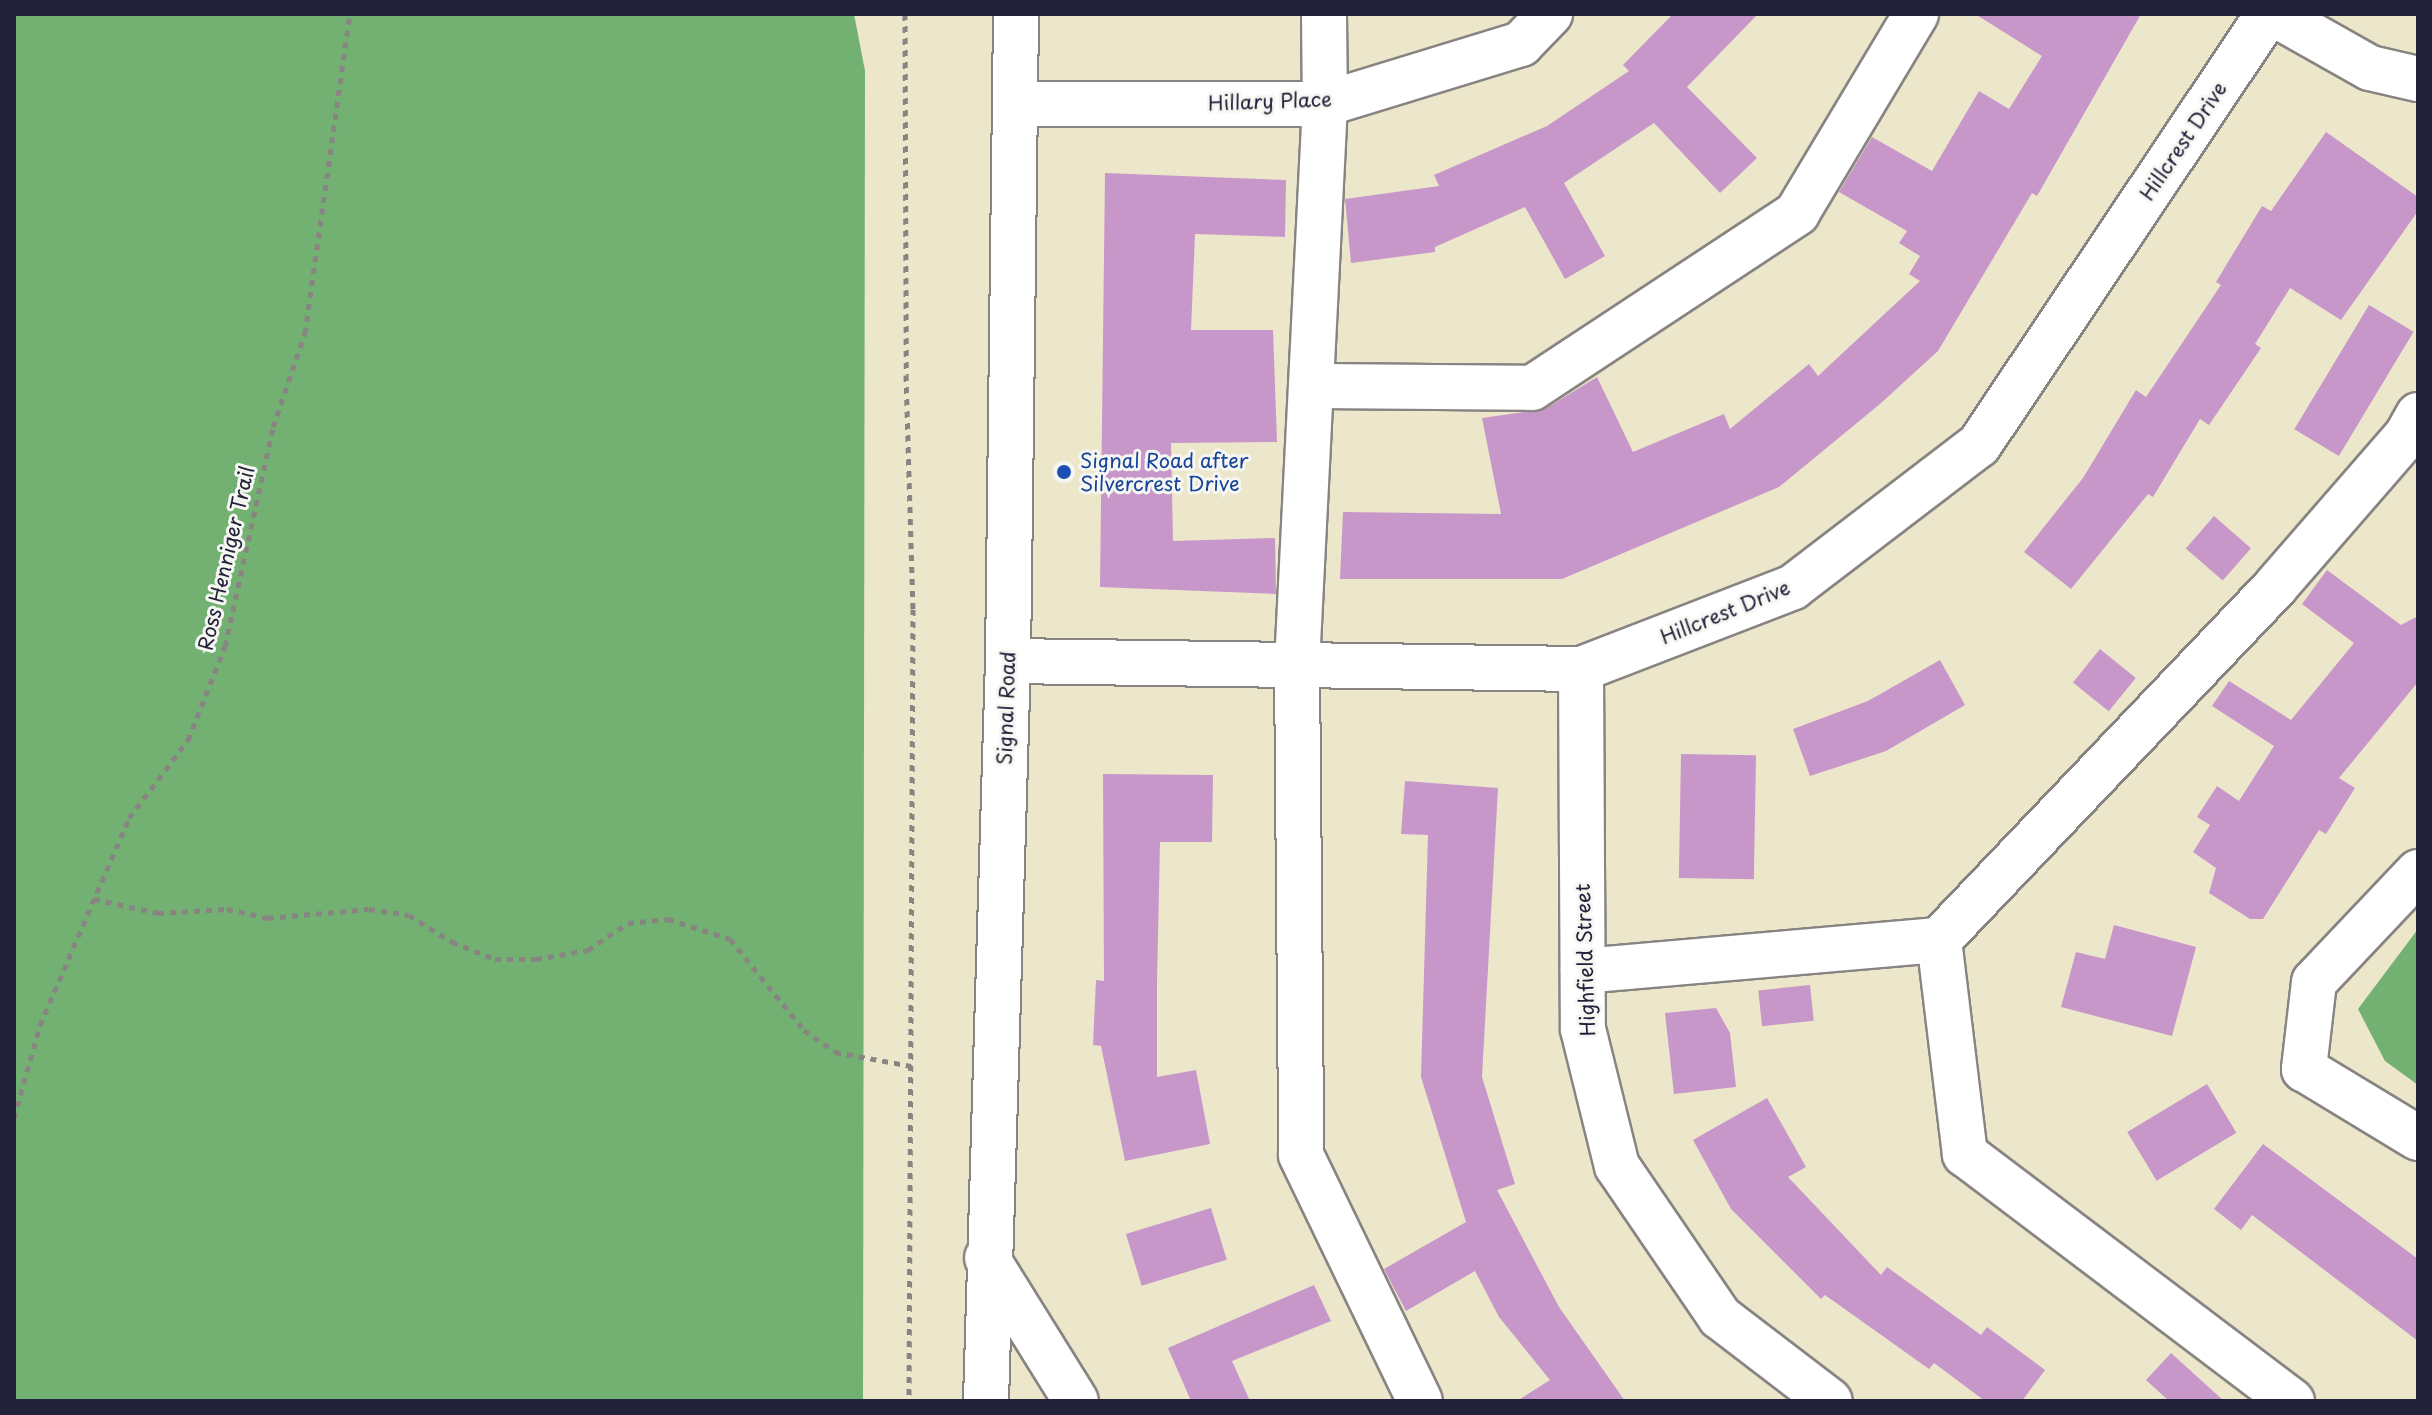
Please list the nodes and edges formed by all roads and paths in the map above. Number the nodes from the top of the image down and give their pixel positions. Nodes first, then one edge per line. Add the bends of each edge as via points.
1 (350, 14) edge
2 (905, 14) edge
3 (1016, 14) edge
4 (1324, 14) edge
5 (1550, 14) edge
6 (1916, 14) edge
7 (2271, 14) edge
8 (2418, 79) edge
9 (1016, 104) junction
10 (1325, 104) junction
11 (1311, 386) junction
12 (2414, 428) edge
13 (1008, 661) junction
14 (1297, 665) junction
15 (1581, 669) junction
16 (2418, 872) edge
17 (94, 899) junction
18 (1939, 940) junction
19 (1583, 971) junction
20 (911, 1066) junction
21 (14, 1118) edge
22 (2418, 1138) edge
23 (987, 1258) junction
24 (909, 1401) edge
25 (986, 1401) edge
26 (1076, 1401) edge
27 (1420, 1401) edge
28 (1830, 1401) edge
29 (2292, 1401) edge

1 - 17 path, Ross Henniger Trail via 305,333 273,427 225,646 188,740 129,818
2 - 20 path via 913,609
3 - 9 street, Signal Road
4 - 10 street
5 - 10 street, Hillary Place via 1521,44
6 - 11 street via 1797,213 1532,388
7 - 8 street via 2370,68
7 - 15 street, Hillcrest Drive via 1979,445 1793,587
9 - 10 street, Hillary Place
9 - 13 street, Signal Road
10 - 11 street
11 - 14 street
12 - 18 street via 2275,587
13 - 14 street, Hillcrest Drive
13 - 23 street, Signal Road
14 - 15 street, Hillcrest Drive
14 - 27 street via 1301,1155
15 - 19 street, Highfield Street
16 - 22 street via 2314,982 2304,1069
17 - 20 path via 158,913 227,909 268,918 369,909 409,915 452,942 495,959 588,950 628,923 668,919 730,939 804,1030 835,1052
17 - 21 path, Ross Henniger Trail via 40,1025
18 - 19 street
18 - 29 street via 1965,1154
19 - 28 street, Highfield Street via 1583,1029 1617,1166 1720,1317
20 - 24 path
23 - 25 street, Signal Road
23 - 26 street

